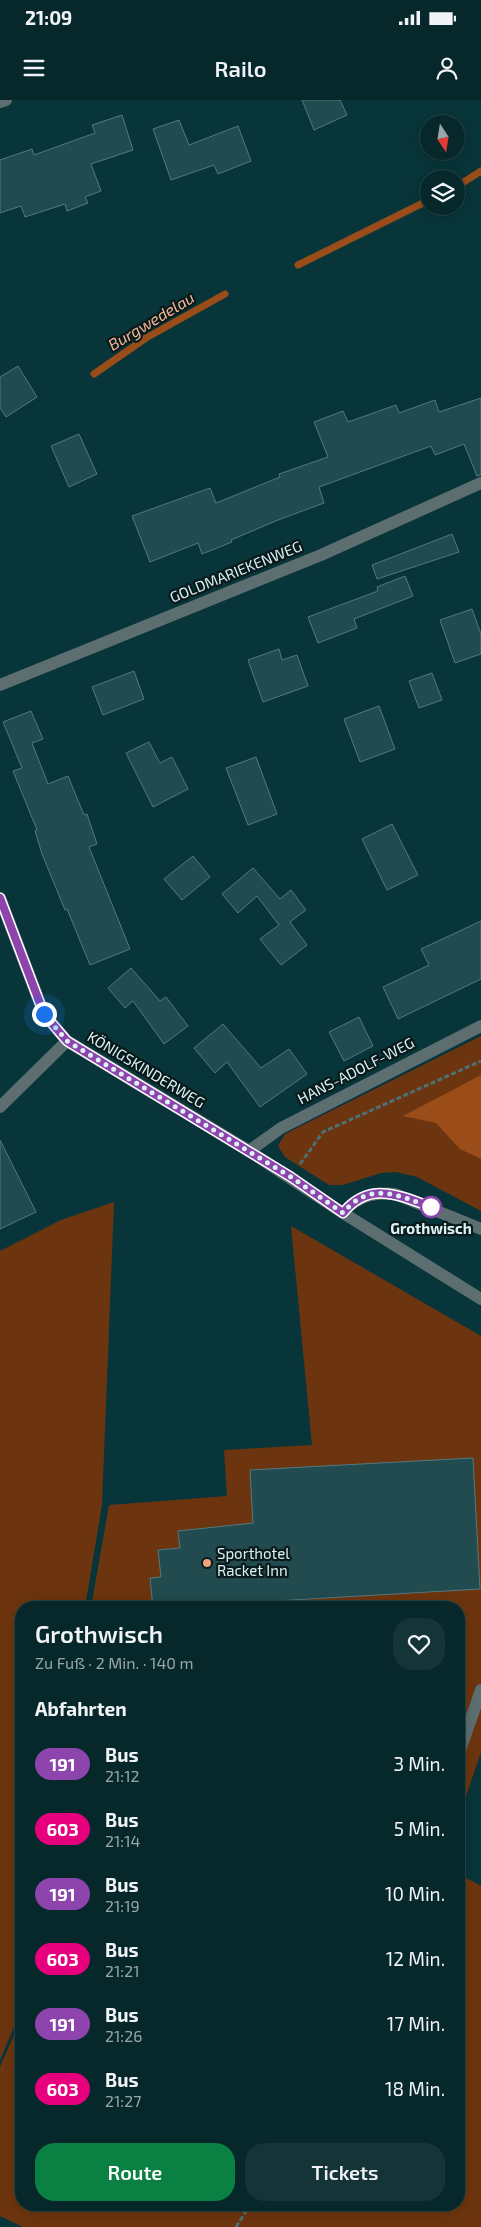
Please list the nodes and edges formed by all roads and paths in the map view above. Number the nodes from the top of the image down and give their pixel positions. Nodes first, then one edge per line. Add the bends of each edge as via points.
1 (6, 100) edge
2 (0, 102) edge
3 (481, 483) edge
4 (0, 685) edge
5 (0, 898) edge
6 (481, 1026) edge
7 (67, 1041) junction
8 (481, 1061) edge
9 (0, 1107) edge
10 (249, 1151) junction
11 (291, 1177) junction
12 (343, 1213) junction
13 (481, 1230) edge
14 (481, 1299) edge
15 (481, 1690) edge
16 (465, 1736) edge
17 (246, 2211) edge
18 (236, 2227) edge

1 - 2 street
3 - 4 street, GOLDMARIEKENWEG via 321,555
5 - 7 street, KÖNIGSKINDERWEG via 44,1014
6 - 10 street, HANS-ADOLF-WEG via 281,1128
7 - 9 street
7 - 10 street, KÖNIGSKINDERWEG
8 - 11 path via 323,1132
10 - 11 street, KÖNIGSKINDERWEG
11 - 12 street, KÖNIGSKINDERWEG
12 - 13 street via 366,1195 395,1194
12 - 14 street, KÖNIGSKINDERWEG
15 - 16 street
17 - 18 path

